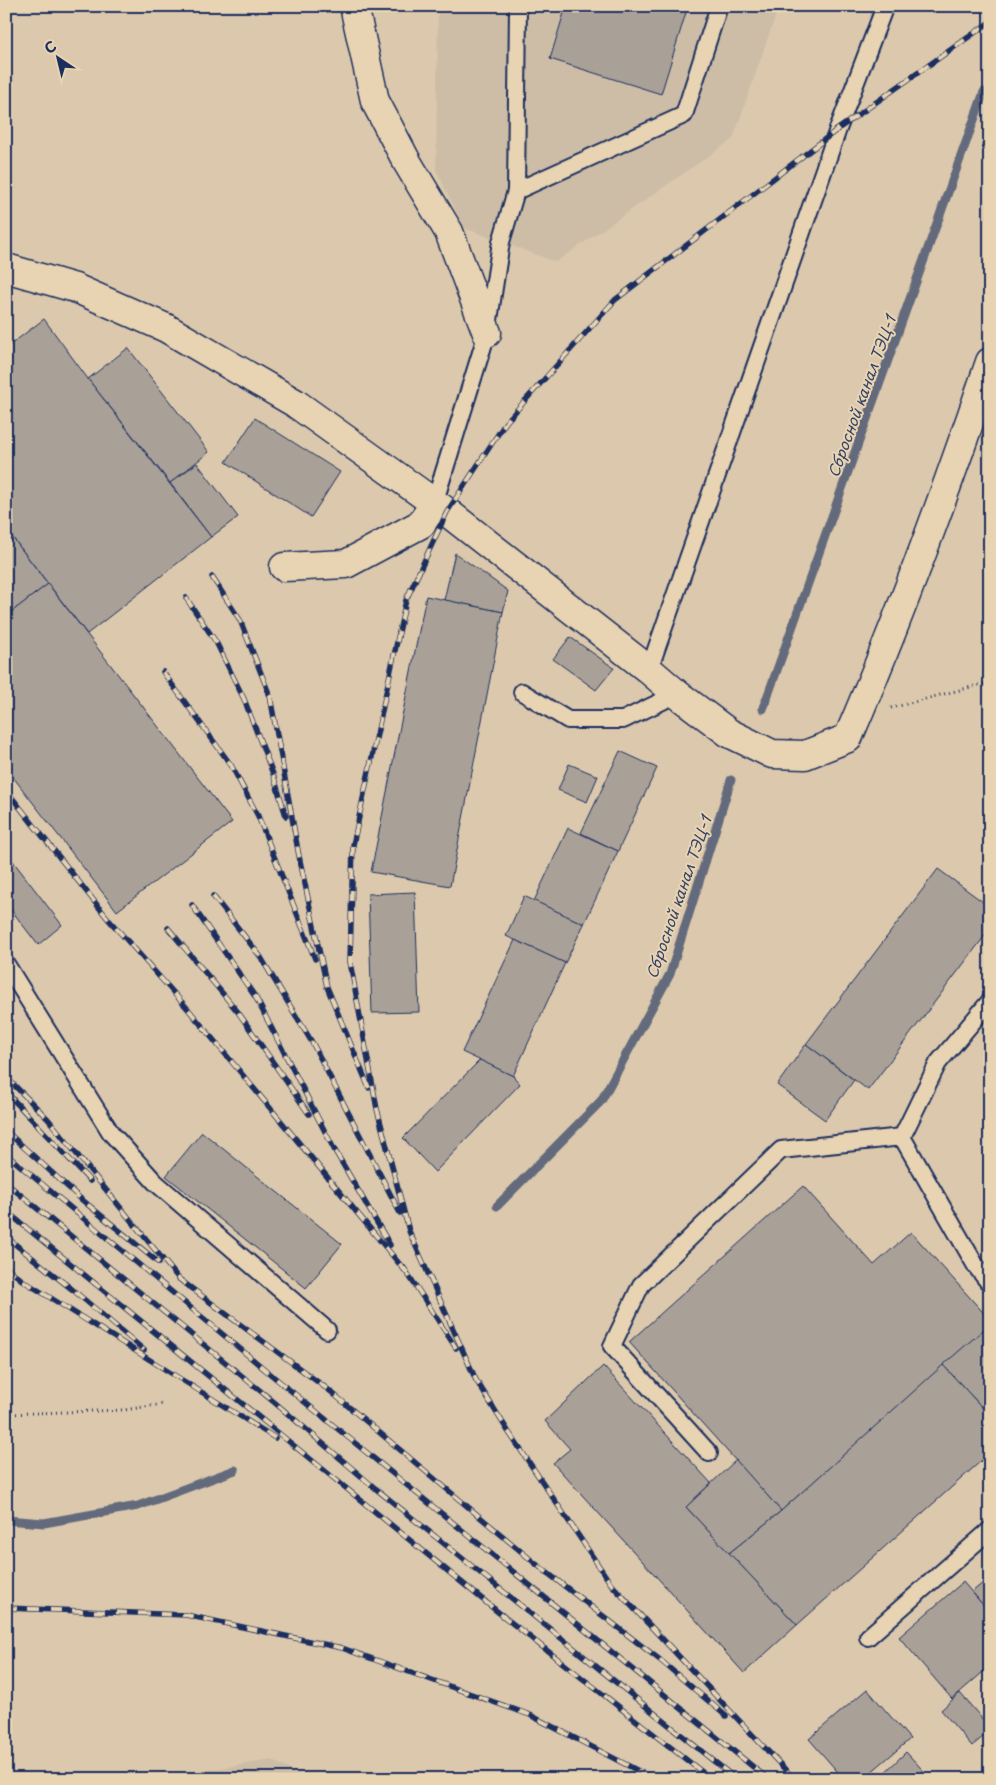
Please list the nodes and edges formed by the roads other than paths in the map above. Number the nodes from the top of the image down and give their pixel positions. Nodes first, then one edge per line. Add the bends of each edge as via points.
1 (354, 6) edge
2 (518, 6) edge
3 (719, 6) edge
4 (885, 6) edge
5 (516, 191) junction
6 (6, 268) edge
7 (487, 333) junction
8 (990, 362) edge
9 (434, 504) junction
10 (284, 567) dead end
11 (649, 670) junction
12 (522, 692) dead end
13 (677, 694) junction
14 (6, 964) edge
15 (990, 1001) edge
16 (902, 1137) junction
17 (990, 1284) edge
18 (327, 1330) dead end
19 (709, 1453) dead end
20 (990, 1530) edge
21 (868, 1637) dead end

1 - 7 main road via 374,101 449,232
2 - 5 lane
3 - 5 lane via 684,115
4 - 11 lane via 838,129
5 - 7 lane via 501,242
6 - 9 main road via 75,288 166,328 296,403
7 - 9 lane
8 - 13 main road via 890,638 848,738 805,755 772,754 730,733
9 - 10 main road via 421,524 346,564
9 - 11 main road
11 - 13 main road
12 - 13 lane via 568,720 623,720
14 - 18 lane via 111,1133 155,1182
15 - 16 lane via 938,1063
16 - 17 lane via 976,1266
16 - 19 lane via 781,1150 641,1285 612,1346
20 - 21 lane

